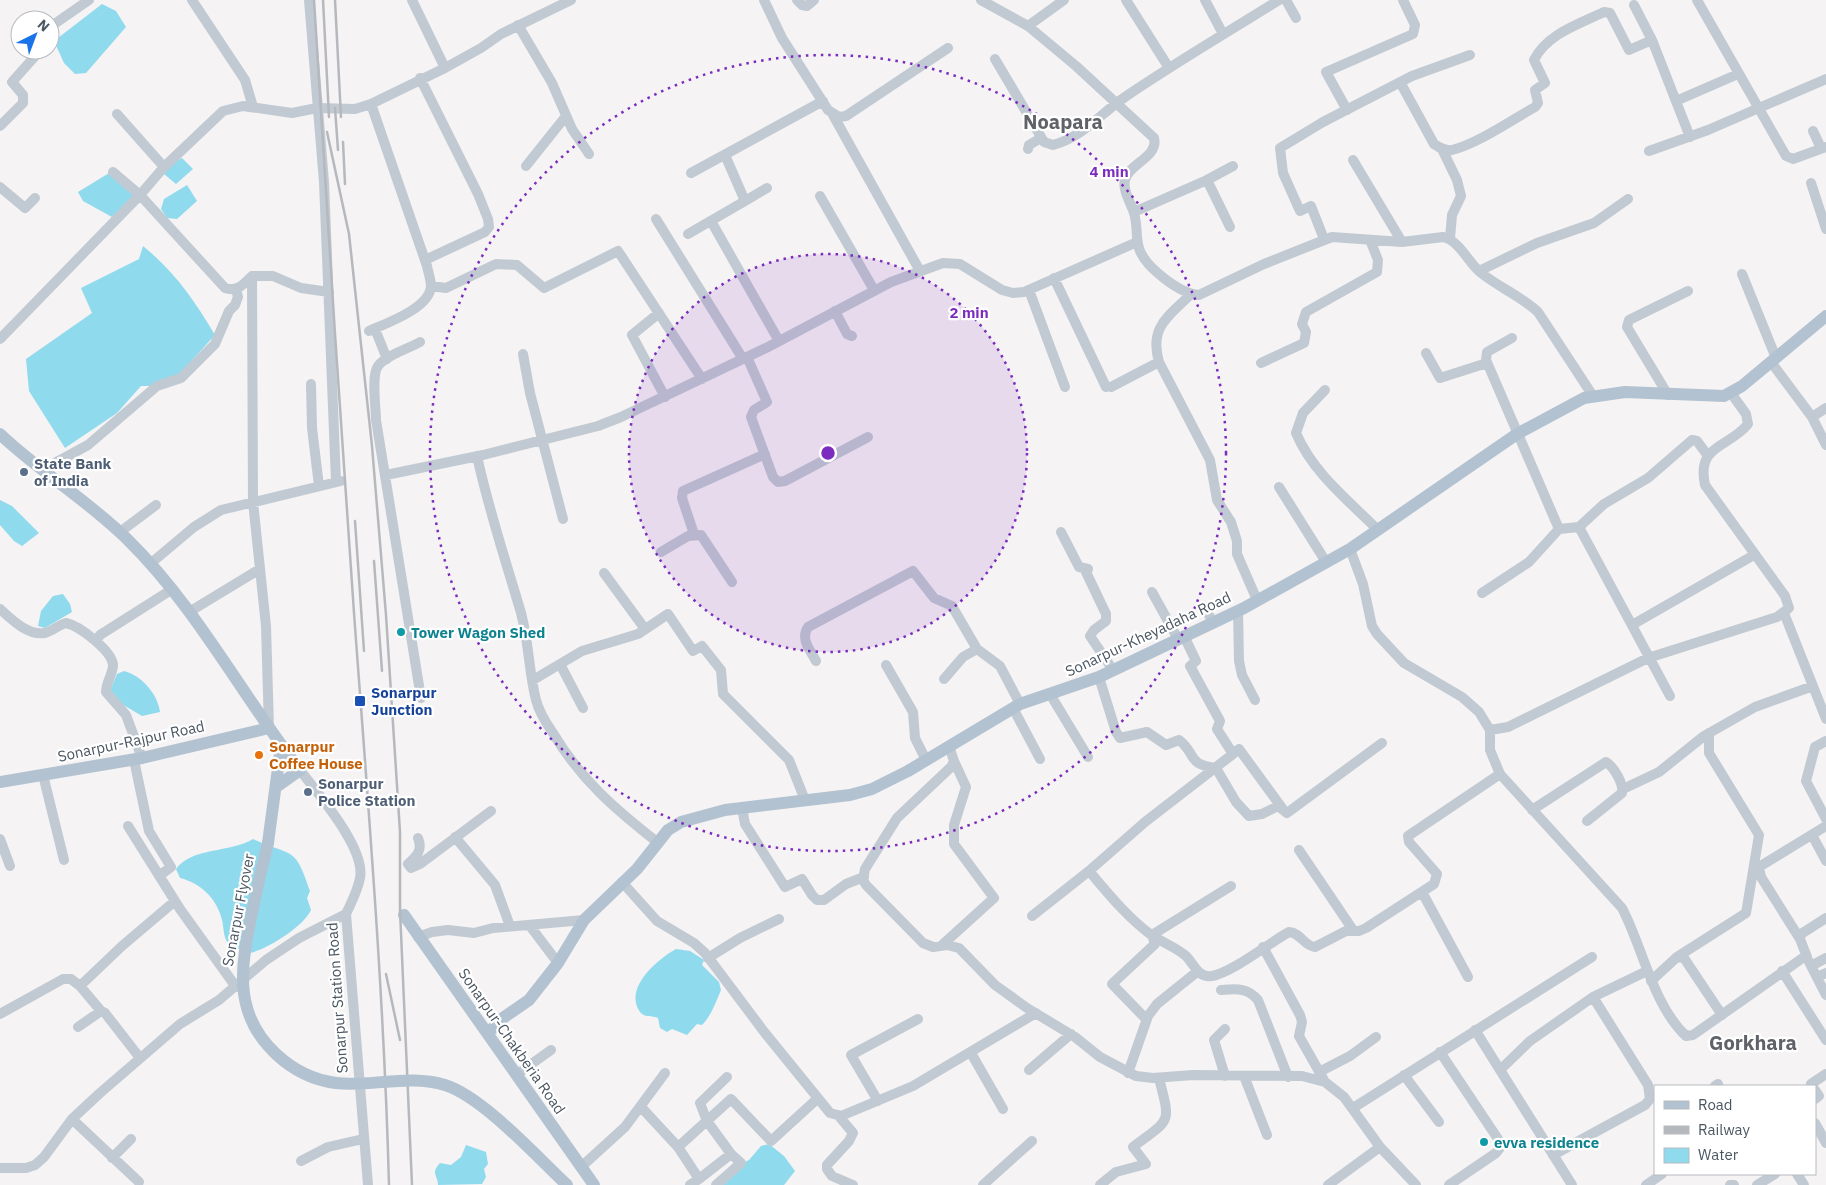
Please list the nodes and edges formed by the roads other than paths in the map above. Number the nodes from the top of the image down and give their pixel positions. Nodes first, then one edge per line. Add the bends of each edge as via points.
1 (89, 0) edge
2 (192, 0) edge
3 (309, 0) edge
4 (412, 0) edge
5 (571, 0) edge
6 (764, 0) edge
7 (797, 0) edge
8 (814, 0) edge
9 (981, 0) edge
10 (1064, 0) edge
11 (1126, 0) edge
12 (1205, 0) edge
13 (1280, 0) edge
14 (1286, 0) edge
15 (1403, 0) edge
16 (1697, 0) edge
17 (1634, 5) dead end
18 (1296, 18) dead end
19 (60, 20) edge
20 (518, 25) junction
21 (1028, 26) junction
22 (1223, 34) junction
23 (1652, 40) junction
24 (948, 48) dead end
25 (1470, 55) dead end
26 (995, 59) dead end
27 (32, 60) edge
28 (445, 68) junction
29 (1169, 68) junction
30 (1738, 74) junction
31 (420, 78) junction
32 (1826, 79) edge
33 (1400, 82) junction
34 (823, 101) junction
35 (1676, 101) junction
36 (1117, 103) junction
37 (371, 104) junction
38 (253, 107) junction
39 (317, 108) junction
40 (1757, 108) junction
41 (1347, 110) junction
42 (117, 114) dead end
43 (833, 115) junction
44 (566, 116) junction
45 (0, 126) edge
46 (1813, 131) dead end
47 (1690, 137) junction
48 (1041, 138) junction
49 (1824, 147) edge
50 (1028, 149) dead end
51 (1442, 150) junction
52 (1649, 152) dead end
53 (589, 154) dead end
54 (725, 154) junction
55 (1353, 160) dead end
56 (526, 166) dead end
57 (1232, 166) dead end
58 (164, 167) junction
59 (113, 172) dead end
60 (691, 173) dead end
61 (1206, 180) junction
62 (1811, 183) dead end
63 (0, 187) edge
64 (767, 188) dead end
65 (140, 195) junction
66 (820, 196) dead end
67 (35, 198) dead end
68 (1628, 199) dead end
69 (745, 201) junction
70 (1134, 212) junction
71 (656, 219) dead end
72 (711, 221) junction
73 (1230, 227) dead end
74 (1826, 229) edge
75 (688, 234) dead end
76 (1450, 238) junction
77 (1324, 239) junction
78 (1370, 240) junction
79 (1137, 242) junction
80 (1402, 242) junction
81 (425, 260) junction
82 (920, 271) junction
83 (1479, 271) junction
84 (1742, 274) dead end
85 (252, 276) junction
86 (1054, 278) junction
87 (431, 286) junction
88 (236, 288) junction
89 (874, 290) junction
90 (1029, 290) junction
91 (1688, 291) dead end
92 (329, 292) junction
93 (1190, 294) junction
94 (835, 311) junction
95 (659, 314) junction
96 (1826, 316) edge
97 (852, 336) dead end
98 (1512, 338) dead end
99 (0, 339) edge
100 (779, 341) junction
101 (420, 342) dead end
102 (1426, 353) dead end
103 (523, 354) dead end
104 (745, 358) junction
105 (387, 359) junction
106 (1774, 360) junction
107 (1159, 362) junction
108 (1261, 363) dead end
109 (1487, 363) junction
110 (702, 379) junction
111 (311, 384) dead end
112 (1065, 387) dead end
113 (1325, 390) dead end
114 (1731, 394) junction
115 (1668, 395) junction
116 (1594, 396) junction
117 (666, 397) junction
118 (1826, 408) edge
119 (1812, 416) junction
120 (0, 434) edge
121 (1517, 434) junction
122 (868, 437) dead end
123 (543, 439) junction
124 (1826, 445) edge
125 (765, 454) junction
126 (477, 456) junction
127 (1708, 456) junction
128 (42, 470) junction
129 (386, 475) junction
130 (318, 486) junction
131 (1279, 487) dead end
132 (253, 502) junction
133 (156, 505) dead end
134 (563, 518) dead end
135 (1579, 527) junction
136 (1559, 529) junction
137 (1378, 530) junction
138 (120, 532) junction
139 (1062, 532) dead end
140 (694, 534) junction
141 (1350, 549) junction
142 (661, 552) dead end
143 (1754, 554) junction
144 (1326, 562) junction
145 (150, 564) junction
146 (260, 569) junction
147 (604, 573) dead end
148 (732, 582) dead end
149 (171, 590) junction
150 (1152, 592) dead end
151 (1482, 593) dead end
152 (1258, 600) junction
153 (1205, 607) dead end
154 (0, 609) edge
155 (1238, 611) junction
156 (190, 612) junction
157 (1784, 613) junction
158 (1213, 623) junction
159 (1632, 625) junction
160 (645, 629) junction
161 (1181, 638) junction
162 (96, 641) junction
163 (977, 649) junction
164 (1648, 658) junction
165 (816, 661) dead end
166 (560, 664) junction
167 (886, 665) dead end
168 (1113, 670) junction
169 (1100, 677) junction
170 (944, 679) dead end
171 (533, 680) junction
172 (1813, 686) junction
173 (1050, 694) junction
174 (1670, 696) dead end
175 (420, 698) dead end
176 (1255, 700) dead end
177 (1017, 706) junction
178 (583, 708) dead end
179 (1826, 719) edge
180 (269, 728) junction
181 (1490, 730) junction
182 (1709, 733) junction
183 (1826, 741) edge
184 (1382, 743) dead end
185 (281, 746) junction
186 (949, 746) junction
187 (1233, 754) junction
188 (1088, 757) dead end
189 (138, 759) junction
190 (1040, 759) dead end
191 (926, 760) junction
192 (954, 761) junction
193 (1216, 768) junction
194 (300, 770) junction
195 (1500, 774) junction
196 (43, 776) junction
197 (0, 782) edge
198 (276, 787) junction
199 (1623, 789) junction
200 (805, 800) junction
201 (742, 808) junction
202 (1282, 808) junction
203 (1532, 810) junction
204 (491, 811) dead end
205 (1826, 819) edge
206 (1587, 821) dead end
207 (128, 826) dead end
208 (1826, 826) edge
209 (1812, 835) junction
210 (455, 837) junction
211 (418, 838) dead end
212 (0, 839) edge
213 (657, 842) junction
214 (1299, 850) dead end
215 (64, 860) dead end
216 (1826, 861) edge
217 (10, 866) dead end
218 (1089, 871) junction
219 (159, 876) junction
220 (864, 877) junction
221 (622, 882) junction
222 (1231, 886) dead end
223 (1422, 892) junction
224 (175, 901) junction
225 (346, 914) junction
226 (404, 915) dead end
227 (1032, 916) dead end
228 (1826, 918) edge
229 (779, 919) dead end
230 (584, 920) junction
231 (510, 926) junction
232 (530, 926) junction
233 (1353, 930) junction
234 (1152, 935) junction
235 (418, 937) junction
236 (1800, 939) junction
237 (941, 946) junction
238 (1263, 948) junction
239 (1592, 957) dead end
240 (1677, 957) junction
241 (708, 958) junction
242 (1826, 958) edge
243 (1809, 961) junction
244 (558, 963) junction
245 (1198, 971) junction
246 (1647, 971) junction
247 (1782, 971) junction
248 (1821, 975) edge
249 (1468, 977) dead end
250 (1651, 981) junction
251 (80, 986) junction
252 (236, 986) junction
253 (1221, 990) dead end
254 (1826, 995) edge
255 (1593, 997) junction
256 (101, 1011) junction
257 (1036, 1013) junction
258 (0, 1014) edge
259 (1722, 1015) junction
260 (918, 1019) dead end
261 (1146, 1019) junction
262 (78, 1027) dead end
263 (1225, 1029) dead end
264 (1475, 1030) junction
265 (489, 1032) junction
266 (1071, 1034) junction
267 (1376, 1037) dead end
268 (1826, 1040) edge
269 (551, 1050) dead end
270 (1440, 1052) junction
271 (972, 1053) junction
272 (140, 1058) junction
273 (1501, 1069) junction
274 (1029, 1070) dead end
275 (1319, 1072) junction
276 (665, 1073) dead end
277 (1128, 1073) junction
278 (1826, 1074) edge
279 (516, 1075) junction
280 (1404, 1075) junction
281 (1225, 1076) junction
282 (1244, 1076) junction
283 (727, 1077) dead end
284 (1288, 1077) junction
285 (1159, 1078) junction
286 (1325, 1082) junction
287 (1812, 1085) edge
288 (817, 1099) junction
289 (878, 1101) junction
290 (641, 1107) junction
291 (1353, 1108) junction
292 (1003, 1109) dead end
293 (838, 1115) junction
294 (72, 1119) junction
295 (707, 1121) junction
296 (1439, 1122) dead end
297 (1820, 1125) edge
298 (1267, 1135) dead end
299 (131, 1139) dead end
300 (363, 1139) junction
301 (1032, 1141) dead end
302 (1826, 1143) edge
303 (678, 1147) junction
304 (1380, 1147) junction
305 (731, 1154) junction
306 (1553, 1155) junction
307 (112, 1158) junction
308 (301, 1161) dead end
309 (581, 1167) junction
310 (0, 1168) edge
311 (1661, 1175) edge
312 (1773, 1175) edge
313 (699, 1179) junction
314 (139, 1182) dead end
315 (989, 1183) edge
316 (368, 1185) edge
317 (567, 1185) edge
318 (594, 1185) edge
319 (690, 1185) edge
320 (716, 1185) edge
321 (853, 1185) edge
322 (1100, 1185) edge
323 (1328, 1185) edge
324 (1416, 1185) edge
325 (1449, 1185) edge
326 (1572, 1185) edge
327 (1646, 1185) edge
328 (1757, 1185) edge

1 - 19 street
2 - 38 street via 245,80
3 - 39 street
4 - 28 street
5 - 20 street
6 - 34 street via 782,38
7 - 8 street via 802,6 807,6
9 - 21 street
10 - 21 street
11 - 29 street
12 - 22 street
13 - 22 street
14 - 18 street
15 - 41 street via 1415,25 1413,34 1326,72
16 - 30 street
17 - 23 street
20 - 28 street
20 - 44 street via 552,83
21 - 36 street
22 - 29 street
23 - 35 street
23 - 51 street via 1629,50 1616,20 1604,12 1551,39 1534,60 1545,83 1535,90 1538,103 1535,107 1489,134 1451,150
24 - 43 street via 846,116
25 - 33 street
26 - 48 street
27 - 45 street via 12,82 23,95 23,103
28 - 31 street
29 - 36 street
30 - 35 street
30 - 40 street
31 - 37 street
31 - 81 street via 478,194 489,227 485,232
32 - 40 street
33 - 41 street
33 - 51 street via 1434,144
34 - 43 street
34 - 54 street
35 - 47 street
36 - 48 street via 1085,130 1058,144 1048,145
36 - 70 street via 1148,131 1155,144 1125,179 1124,186
37 - 39 street via 350,110
37 - 81 street
38 - 39 street via 292,113
38 - 58 street via 223,111
39 - 92 street
40 - 47 street
40 - 49 street via 1786,156 1793,160
41 - 77 street via 1280,148 1282,173 1300,211 1311,206
42 - 58 street
43 - 82 street
44 - 53 street
44 - 56 street
46 - 49 street
47 - 52 street
48 - 50 street via 1028,145
51 - 76 street via 1461,196 1452,215
54 - 60 street
54 - 69 street
55 - 80 street
57 - 61 street
58 - 65 street
59 - 65 street
61 - 70 street
61 - 73 street
62 - 74 street
63 - 67 street via 25,208
64 - 69 street
65 - 88 street via 225,288
65 - 99 street
66 - 89 street
68 - 83 street via 1594,224 1537,243
69 - 72 street
70 - 79 street
71 - 104 street
72 - 75 street
72 - 100 street
76 - 80 street
76 - 83 street
77 - 78 street
77 - 93 street via 1208,291
78 - 80 street
78 - 108 street via 1378,260 1377,272 1306,312 1302,324 1306,332 1304,343
79 - 86 street
79 - 93 street via 1143,258 1151,267
81 - 87 street
82 - 89 street
82 - 90 street via 951,262 960,264 1002,290 1013,293
83 - 116 street via 1538,312
84 - 106 street
85 - 88 street
85 - 92 street via 273,276 301,288
85 - 132 street
86 - 90 street
86 - 107 street via 1108,387
87 - 95 street via 446,288 496,264 517,265 544,288 618,251
87 - 105 street via 427,299 416,308 372,330
88 - 128 street via 238,297 235,305 229,311 215,344 181,378 158,386 88,445
89 - 94 street
90 - 112 street
91 - 115 street via 1629,320 1627,327
92 - 130 street via 339,481
93 - 107 street via 1161,324 1155,347
94 - 97 street via 847,334
94 - 100 street
95 - 110 street
95 - 117 street via 632,334
96 - 106 main road
98 - 109 street via 1488,352
100 - 104 street
101 - 105 street
102 - 109 street via 1440,378
103 - 123 street
104 - 110 street
104 - 125 street via 767,399 751,417
105 - 129 street via 377,367 375,375 376,420
106 - 114 main road
106 - 119 street
107 - 152 street via 1210,460 1217,500 1231,522 1237,554
109 - 121 street
110 - 117 street
111 - 130 street
113 - 137 street via 1303,413 1296,433 1314,466
114 - 115 main road, Sonarpur-Kheyadaha Road via 1715,398
114 - 127 street via 1746,414 1748,424
115 - 116 main road, Sonarpur-Kheyadaha Road via 1625,392
116 - 121 main road, Sonarpur-Kheyadaha Road via 1584,398
117 - 123 street via 598,426
118 - 119 street
119 - 124 street
120 - 128 main road
121 - 136 street
121 - 137 main road, Sonarpur-Kheyadaha Road
122 - 125 street via 785,481 778,482 773,477
123 - 126 street
123 - 134 street
125 - 140 street via 683,491 682,498
126 - 129 street
126 - 171 street via 520,608
127 - 135 street via 1697,441 1692,440 1648,478 1604,504
127 - 143 street via 1702,472 1705,485
128 - 138 main road
129 - 175 street
130 - 132 street
131 - 144 street
132 - 145 street via 221,510 194,527
132 - 146 street
133 - 138 street
135 - 136 street
135 - 159 street
136 - 151 street via 1529,562
137 - 141 main road, Sonarpur-Kheyadaha Road
138 - 145 main road
139 - 168 street via 1079,567 1088,569 1086,572 1106,614 1106,622 1090,636
140 - 142 street
140 - 148 street via 705,539
141 - 144 main road, Sonarpur-Kheyadaha Road
141 - 181 street via 1377,634 1414,671 1471,705
143 - 157 street via 1788,602 1789,608
143 - 159 street
144 - 152 main road, Sonarpur-Kheyadaha Road
145 - 149 main road
146 - 156 street
146 - 180 street via 266,626
147 - 160 street
149 - 156 main road
149 - 162 street via 100,635
150 - 161 street
152 - 155 main road, Sonarpur-Kheyadaha Road
153 - 158 street
154 - 162 street via 16,623 34,632 47,632 66,623
155 - 158 main road, Sonarpur-Kheyadaha Road
155 - 176 street via 1240,668
156 - 180 main road
157 - 164 street
157 - 172 street
158 - 161 main road, Sonarpur-Kheyadaha Road
159 - 164 street
160 - 166 street via 627,638 582,651
160 - 200 street via 668,614 694,650 702,646 721,670 723,694 790,760
161 - 168 main road, Sonarpur-Kheyadaha Road
161 - 187 street via 1196,661 1190,666 1220,721 1217,729
162 - 189 street via 113,662 106,692 126,714
163 - 165 street via 952,606 934,598 913,571 808,627 804,639
163 - 170 street via 964,657
163 - 177 street via 1000,666
164 - 174 street
164 - 181 street via 1508,727
166 - 171 street
166 - 178 street
167 - 191 street via 913,712 915,738
168 - 169 main road, Sonarpur-Kheyadaha Road
169 - 173 main road, Sonarpur-Kheyadaha Road
169 - 193 street via 1120,738 1146,732 1166,745 1179,740 1194,761
171 - 213 street via 543,718 575,768 614,807
172 - 179 street
172 - 182 street via 1755,706
173 - 177 main road, Sonarpur-Kheyadaha Road
173 - 188 street
177 - 186 main road, Sonarpur-Kheyadaha Road
177 - 190 street
180 - 185 main road
180 - 189 main road, Sonarpur-Rajpur Road
181 - 195 street via 1490,750
182 - 199 street via 1659,772
182 - 240 street via 1709,753 1759,835 1746,913
183 - 205 street via 1815,747 1806,781
184 - 202 street via 1287,813
185 - 194 main road
185 - 198 main road, Sonarpur Flyover
186 - 191 main road, Sonarpur-Kheyadaha Road
186 - 192 street
187 - 193 street
187 - 202 street via 1239,749
189 - 196 main road, Sonarpur-Rajpur Road
189 - 219 street via 149,831 171,867
191 - 200 main road, Sonarpur-Kheyadaha Road via 862,792
192 - 220 street via 897,818
192 - 237 street via 966,787 954,825 954,844 994,898
193 - 202 street via 1236,802 1249,816 1278,806
193 - 218 street via 1145,822
194 - 198 main road
194 - 225 street, Sonarpur Station Road via 341,824 355,851 360,877
195 - 203 street
195 - 223 street via 1408,836 1409,842 1437,874 1434,884
196 - 197 main road, Sonarpur-Rajpur Road
196 - 215 street
198 - 317 main road, Sonarpur Flyover, bridge via 242,976 247,1008 260,1036 269,1048 301,1072 328,1082 435,1082 459,1090 485,1109
199 - 203 street via 1606,762
199 - 206 street via 1618,797
200 - 201 main road, Sonarpur-Kheyadaha Road
201 - 213 main road, Sonarpur-Kheyadaha Road via 681,822
201 - 220 street via 745,824 785,887 802,879 817,900 824,900 846,884
203 - 246 street via 1622,908
204 - 210 street
207 - 219 street
208 - 209 street
209 - 216 street
209 - 236 street via 1763,864 1758,871
210 - 211 street via 411,868 408,864 418,855 421,845
210 - 231 street via 495,885
212 - 217 street
213 - 221 main road, Sonarpur-Kheyadaha Road via 637,869
214 - 233 street
218 - 227 street
218 - 234 street via 1131,918
219 - 224 street
220 - 237 street via 866,885 923,943
221 - 230 main road, Sonarpur-Kheyadaha Road
221 - 241 street via 657,921 694,943
222 - 234 street
223 - 233 street via 1359,932
223 - 249 street
224 - 251 street
224 - 252 street
225 - 252 street via 299,938
225 - 300 street, Sonarpur Station Road
226 - 235 main road, Sonarpur-Chakberia Road
228 - 236 street via 1807,928
229 - 241 street
230 - 232 street
230 - 244 main road, Sonarpur-Kheyadaha Road
231 - 232 street
231 - 235 street via 474,932 432,932
232 - 244 street
233 - 238 street via 1315,947 1289,932
234 - 245 street via 1186,956
234 - 261 street via 1155,944 1112,984
235 - 265 main road, Sonarpur-Chakberia Road
236 - 243 street
237 - 257 street via 959,948 995,985
238 - 245 street via 1212,976
238 - 275 street via 1300,1015 1302,1022 1298,1036
239 - 264 street
240 - 250 street
240 - 259 street via 1688,962
241 - 288 street
242 - 243 street
243 - 247 street via 1802,958
243 - 248 street
244 - 265 main road, Sonarpur-Kheyadaha Road via 529,1000
245 - 261 street via 1157,1004
246 - 250 street
246 - 255 street
247 - 259 street
247 - 268 street
248 - 254 street
250 - 259 street via 1679,1030 1686,1036 1693,1036
251 - 256 street
251 - 258 street via 71,979 63,979
252 - 272 street via 180,1024
253 - 284 street via 1244,990 1258,1000
255 - 273 street via 1530,1041
255 - 306 street via 1648,1085 1650,1100
256 - 262 street
256 - 272 street via 111,1017
257 - 266 street
257 - 271 street
260 - 289 street via 851,1055
261 - 277 street
263 - 281 street via 1214,1040
264 - 270 street
264 - 273 street
265 - 279 main road, Sonarpur-Chakberia Road
266 - 274 street
266 - 277 street via 1100,1057
267 - 275 street via 1350,1056
269 - 279 street
270 - 280 street
270 - 325 street via 1502,1145 1496,1153
271 - 289 street via 913,1086
271 - 292 street
272 - 294 street
273 - 306 street
275 - 286 street
276 - 290 street
277 - 285 street
278 - 287 street
279 - 309 main road, Sonarpur-Chakberia Road
280 - 291 street
280 - 296 street
281 - 282 street
281 - 285 street
282 - 284 street
282 - 298 street
283 - 295 street via 700,1103
284 - 286 street via 1302,1076
285 - 322 street via 1168,1115 1165,1122 1133,1146 1146,1164 1116,1172
286 - 291 street
288 - 293 street via 830,1113
288 - 295 street via 771,1141 731,1099
289 - 293 street
290 - 303 street
290 - 309 street via 625,1127
291 - 304 street
293 - 321 street via 853,1133 827,1169 832,1176
294 - 307 street
294 - 310 street via 35,1165
295 - 303 street
295 - 305 street
297 - 302 street
299 - 307 street
300 - 308 street via 328,1147
300 - 316 street, Sonarpur Station Road
301 - 315 street
303 - 313 street
304 - 323 street
304 - 324 street
305 - 313 street
305 - 320 street via 741,1163
306 - 326 street
307 - 314 street
309 - 318 main road, Sonarpur-Chakberia Road
311 - 327 street
312 - 328 street
313 - 319 street

